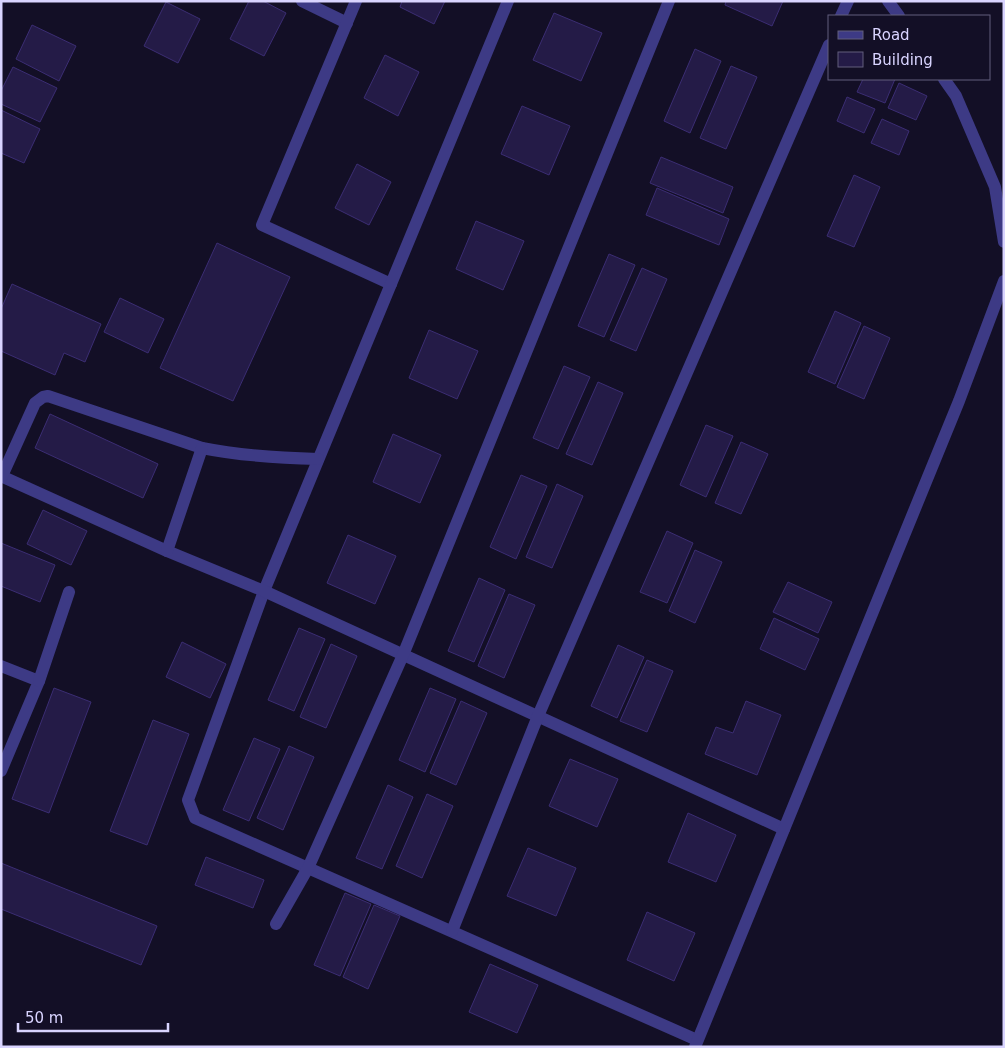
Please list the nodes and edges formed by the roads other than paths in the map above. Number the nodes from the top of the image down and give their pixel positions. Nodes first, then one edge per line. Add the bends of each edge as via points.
1 (302, 1) edge
2 (356, 1) edge
3 (508, 1) edge
4 (669, 1) edge
5 (848, 1) edge
6 (888, 1) edge
7 (841, 15) edge
8 (898, 15) edge
9 (347, 23) junction
10 (828, 47) edge
11 (945, 80) edge
12 (1004, 242) edge
13 (1004, 281) edge
14 (391, 284) junction
15 (202, 448) junction
16 (318, 459) junction
17 (1, 476) edge
18 (167, 551) junction
19 (264, 591) junction
20 (69, 592) dead end
21 (403, 655) junction
22 (1, 666) edge
23 (38, 681) junction
24 (538, 716) junction
25 (1, 771) edge
26 (784, 829) junction
27 (308, 868) junction
28 (276, 924) dead end
29 (452, 931) junction
30 (696, 1044) edge

1 - 9 street
2 - 9 street
3 - 14 street
4 - 21 street
5 - 7 street
6 - 8 street
9 - 14 street via 262,225
10 - 24 street
11 - 12 street via 956,96 995,187
13 - 26 street via 955,410
14 - 16 street
15 - 16 street via 257,457
15 - 17 street via 48,396 35,403
15 - 18 street
16 - 19 street
17 - 18 street
18 - 19 street
19 - 21 street
19 - 27 street via 188,800 195,818
20 - 23 street
21 - 24 street
21 - 27 street
22 - 23 street
23 - 25 street
24 - 26 street
24 - 29 street
26 - 30 street
27 - 28 street
27 - 29 street
29 - 30 street

